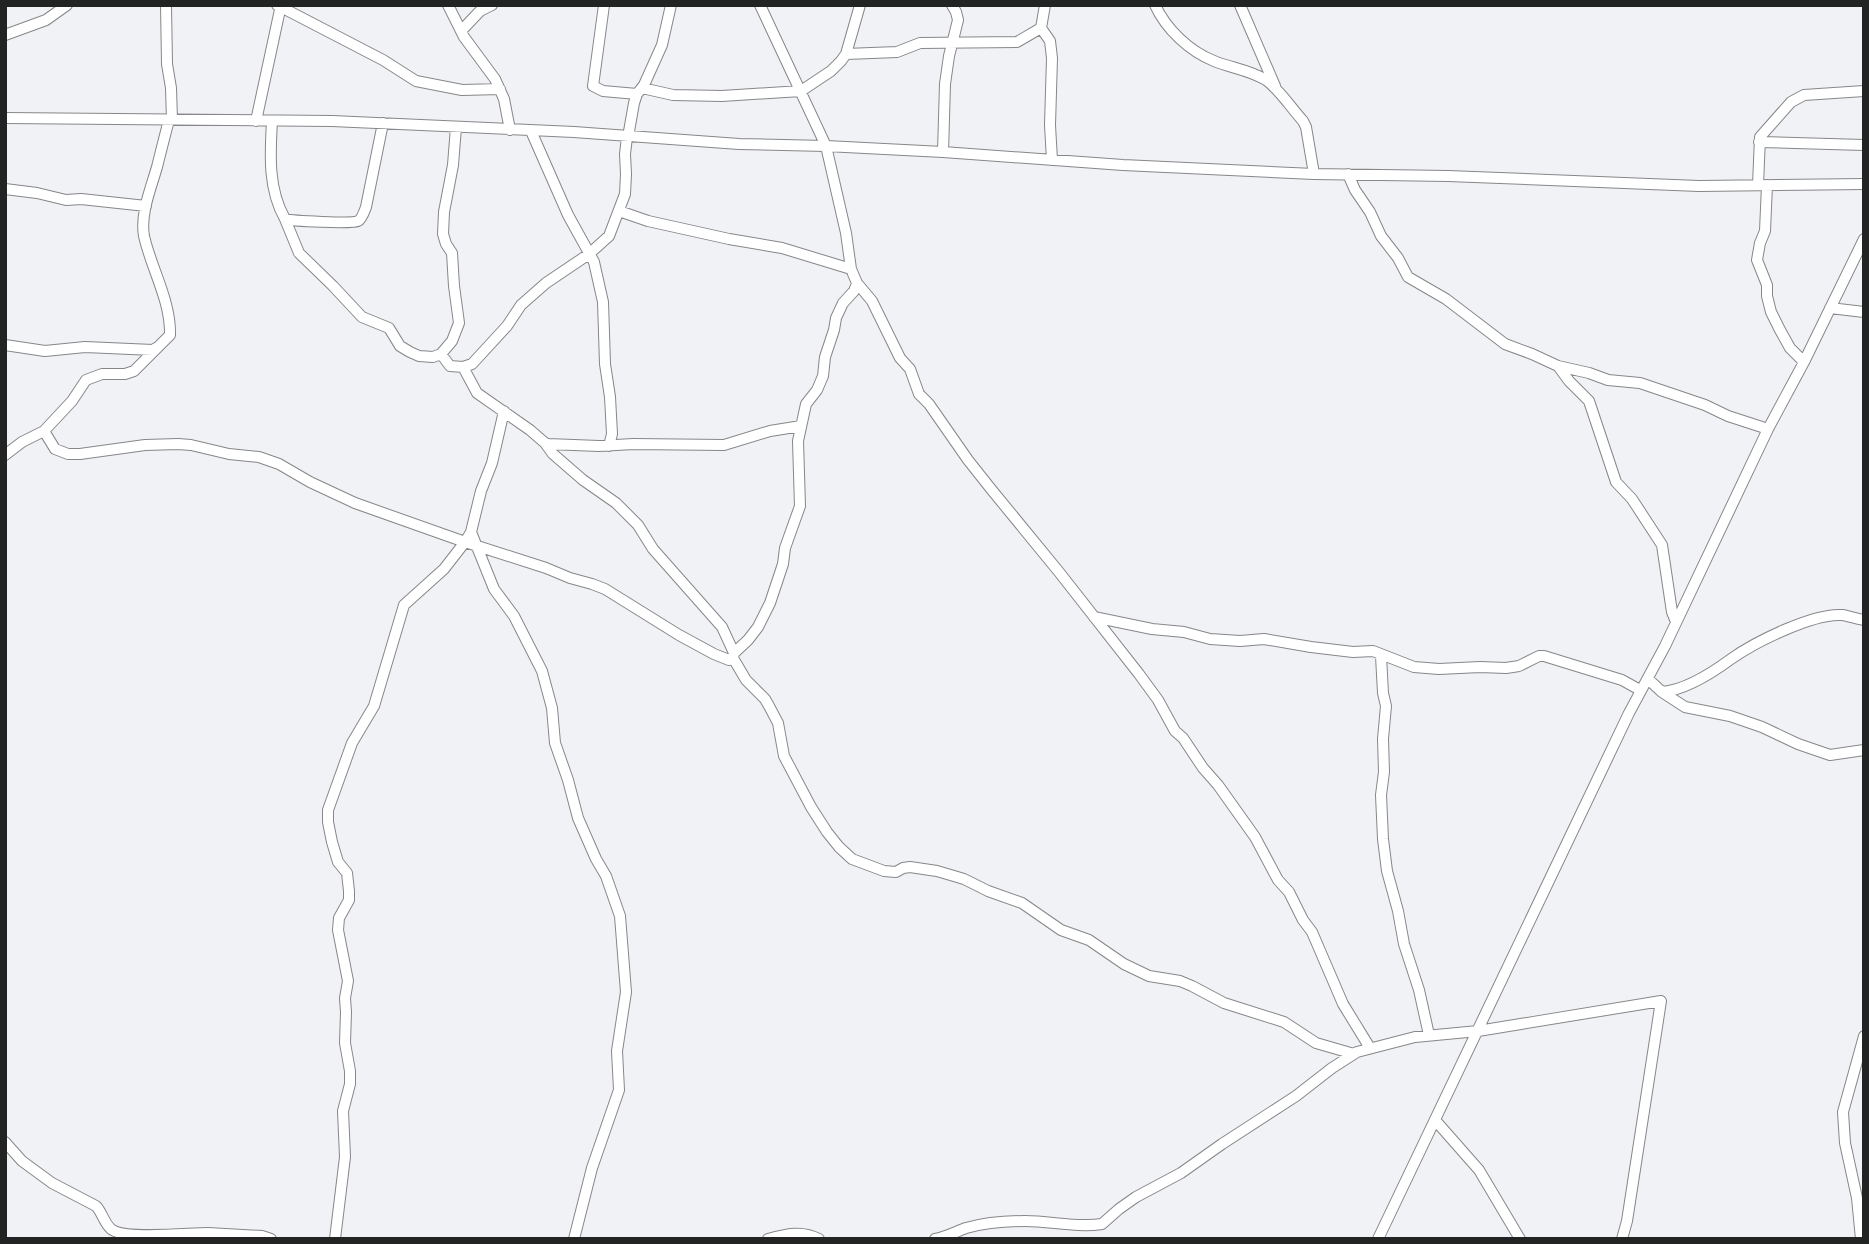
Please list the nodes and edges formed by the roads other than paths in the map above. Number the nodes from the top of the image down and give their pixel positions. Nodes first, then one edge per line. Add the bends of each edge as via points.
1 (68, 5) edge
2 (166, 5) edge
3 (448, 5) edge
4 (492, 5) edge
5 (604, 5) edge
6 (671, 5) edge
7 (760, 5) edge
8 (860, 5) edge
9 (1045, 5) edge
10 (1155, 5) edge
11 (1240, 5) edge
12 (280, 6) edge
13 (954, 7) edge
14 (1041, 28) junction
15 (461, 32) junction
16 (5, 35) edge
17 (953, 43) junction
18 (846, 54) junction
19 (499, 89) junction
20 (640, 91) junction
21 (801, 91) junction
22 (1277, 91) junction
23 (1864, 91) edge
24 (5, 118) edge
25 (170, 120) junction
26 (256, 121) junction
27 (272, 121) junction
28 (383, 123) junction
29 (456, 127) junction
30 (510, 130) junction
31 (531, 131) junction
32 (628, 137) junction
33 (1759, 142) junction
34 (1864, 145) edge
35 (826, 146) junction
36 (943, 152) junction
37 (1052, 160) junction
38 (1314, 174) junction
39 (1348, 174) junction
40 (1864, 184) edge
41 (1762, 185) junction
42 (5, 189) edge
43 (146, 206) junction
44 (619, 211) junction
45 (285, 219) junction
46 (1864, 239) edge
47 (589, 254) junction
48 (1859, 261) edge
49 (851, 268) junction
50 (857, 283) junction
51 (1830, 308) junction
52 (1864, 312) edge
53 (5, 345) edge
54 (156, 348) junction
55 (441, 354) junction
56 (1804, 362) junction
57 (1558, 366) junction
58 (463, 367) junction
59 (504, 411) junction
60 (802, 426) junction
61 (1768, 429) junction
62 (44, 431) junction
63 (613, 441) junction
64 (545, 443) junction
65 (5, 455) edge
66 (471, 540) junction
67 (1094, 617) junction
68 (1864, 620) edge
69 (1676, 622) junction
70 (733, 656) junction
71 (1381, 656) junction
72 (1648, 679) junction
73 (1640, 690) junction
74 (1662, 692) junction
75 (1864, 750) edge
76 (1478, 1031) junction
77 (1429, 1035) junction
78 (1864, 1036) edge
79 (1370, 1048) junction
80 (1354, 1054) junction
81 (1435, 1120) junction
82 (5, 1142) edge
83 (270, 1239) edge
84 (279, 1239) edge
85 (335, 1239) edge
86 (575, 1239) edge
87 (768, 1239) edge
88 (819, 1239) edge
89 (935, 1239) edge
90 (1378, 1239) edge
91 (1520, 1239) edge
92 (1622, 1239) edge
93 (1861, 1239) edge

1 - 16 street via 46,20
2 - 25 street
3 - 15 street
4 - 15 street
5 - 20 street via 593,86 603,91
6 - 20 street via 662,45
7 - 21 street
8 - 18 street
9 - 14 street
10 - 22 street via 1168,26 1193,50 1266,80
11 - 22 street
12 - 19 street via 416,81 462,90
12 - 26 street
13 - 17 street
14 - 17 street via 1017,42
14 - 37 street via 1050,41 1052,58
15 - 19 street
17 - 18 street
17 - 36 street via 944,84
18 - 21 street via 831,71
19 - 30 street
20 - 21 street via 722,96
20 - 32 street
21 - 35 street
22 - 38 street via 1306,127
23 - 33 street via 1804,95 1775,118
24 - 25 street
25 - 26 street
25 - 43 street
26 - 27 street
27 - 28 street
27 - 45 street via 273,189
28 - 29 street
28 - 45 street via 360,220
29 - 30 street
29 - 55 street via 443,234 452,253 459,323
30 - 31 street
31 - 32 street
31 - 47 street
32 - 35 street
32 - 44 street via 625,194
33 - 34 street
33 - 41 street
35 - 36 street
35 - 49 street
36 - 37 street
37 - 38 street
38 - 39 street
39 - 41 street
39 - 57 street via 1408,277 1505,344
40 - 41 street
41 - 56 street via 1765,231 1757,260 1771,312 1790,348
42 - 43 street via 66,200
43 - 54 street via 144,234 170,327 170,335
44 - 47 street via 609,236
44 - 49 street
45 - 55 street via 299,253 362,317 389,328 410,352 433,357
46 - 48 street
47 - 58 street via 521,305 480,356
47 - 63 street via 603,302
48 - 51 street
49 - 50 street
50 - 60 street via 836,318 823,376 806,404
50 - 67 street via 911,369 919,394
51 - 52 street
51 - 56 street
53 - 54 street via 45,351
54 - 62 street via 134,371 86,380
55 - 58 street via 450,366
56 - 61 street
57 - 61 street via 1608,380 1640,383
57 - 69 street via 1589,401 1616,482 1662,545
58 - 59 street via 477,393
59 - 64 street
59 - 66 street
60 - 63 street via 724,445
60 - 70 street via 798,515 764,616
61 - 69 street
62 - 65 street
62 - 66 street via 55,449 68,454 178,444 259,457 355,503
63 - 64 street
64 - 70 street via 638,526 722,627
66 - 70 street via 605,589 714,654 729,660
66 - 85 street via 404,605 374,706 352,743 328,810 338,862 347,873 349,900 338,930 348,981 345,1043 350,1084 343,1111 345,1157
66 - 86 street via 542,671 555,743 582,828 620,916 626,992 617,1051 618,1090
67 - 71 street via 1210,639 1264,639 1373,651
67 - 79 street via 1255,837 1312,932 1343,1004
68 - 74 street via 1842,615 1800,624 1757,643 1706,676
69 - 72 street
70 - 80 street via 778,723 783,756 811,807 852,859 884,871 910,867 964,879 1022,903 1137,970 1192,986 1224,1003 1284,1022 1316,1043
71 - 73 street via 1414,667 1439,669 1519,667 1544,656
71 - 77 street via 1386,706 1381,796 1387,871
72 - 73 street
72 - 74 street
73 - 76 street
74 - 75 street via 1685,707 1730,716 1830,755
76 - 77 street
76 - 81 street
76 - 92 street via 1661,1001
77 - 79 street
78 - 93 street via 1843,1112
79 - 80 street
80 - 89 street via 1181,1173 1125,1204 1102,1224 1074,1230 1025,1221 966,1228
81 - 90 street
81 - 91 street via 1479,1170
82 - 83 street via 52,1183 96,1206 117,1232
83 - 84 street
87 - 88 street via 804,1233

